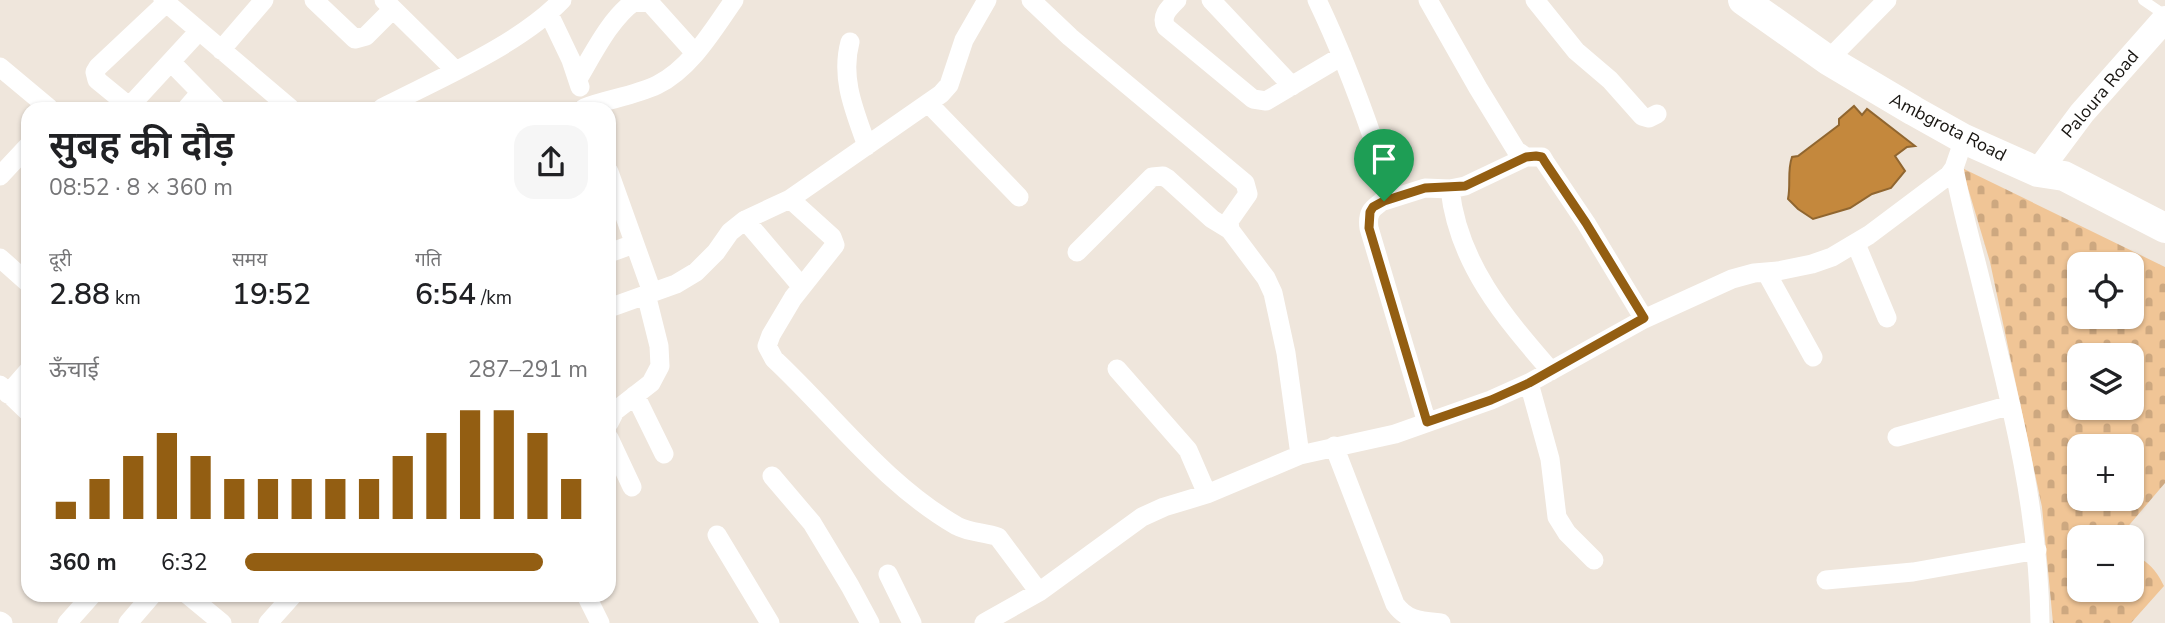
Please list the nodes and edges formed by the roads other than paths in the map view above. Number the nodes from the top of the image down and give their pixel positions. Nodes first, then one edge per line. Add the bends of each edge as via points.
1 (264, 0) edge
2 (314, 0) edge
3 (734, 0) edge
4 (987, 0) edge
5 (1031, 0) edge
6 (1177, 0) edge
7 (1211, 0) edge
8 (1317, 0) edge
9 (1428, 0) edge
10 (1535, 0) edge
11 (1744, 0) edge
12 (1887, 0) edge
13 (2143, 0) edge
14 (164, 1) edge
15 (388, 4) edge
16 (556, 7) edge
17 (2165, 17) edge
18 (199, 31) junction
19 (850, 42) dead end
20 (221, 50) junction
21 (695, 53) junction
22 (1342, 56) junction
23 (1828, 60) junction
24 (171, 62) junction
25 (0, 67) edge
26 (455, 70) junction
27 (578, 79) junction
28 (1292, 86) junction
29 (200, 93) junction
30 (42, 102) edge
31 (122, 102) edge
32 (134, 102) edge
33 (192, 102) edge
34 (210, 102) edge
35 (283, 102) edge
36 (409, 102) edge
37 (584, 102) edge
38 (604, 102) edge
39 (928, 103) junction
40 (1657, 114) dead end
41 (1964, 138) junction
42 (867, 146) junction
43 (1526, 157) junction
44 (21, 158) edge
45 (1954, 168) junction
46 (2038, 172) junction
47 (0, 176) edge
48 (1450, 188) junction
49 (616, 192) edge
50 (1018, 197) dead end
51 (790, 199) junction
52 (1384, 201) junction
53 (745, 220) junction
54 (2165, 228) edge
55 (1230, 230) junction
56 (634, 244) junction
57 (1856, 244) junction
58 (616, 250) edge
59 (2165, 250) edge
60 (1077, 252) dead end
61 (0, 258) edge
62 (1766, 272) junction
63 (21, 277) edge
64 (802, 287) junction
65 (649, 293) junction
66 (616, 305) edge
67 (1644, 318) junction
68 (1887, 318) dead end
69 (1813, 357) dead end
70 (1117, 369) dead end
71 (1551, 371) junction
72 (21, 376) edge
73 (1529, 383) junction
74 (4, 389) edge
75 (635, 395) junction
76 (21, 405) edge
77 (2011, 405) junction
78 (616, 410) edge
79 (1427, 422) junction
80 (1897, 437) dead end
81 (1334, 446) junction
82 (616, 453) edge
83 (664, 454) dead end
84 (1300, 454) junction
85 (772, 476) dead end
86 (632, 487) dead end
87 (1208, 494) junction
88 (717, 535) dead end
89 (2037, 550) junction
90 (1594, 560) dead end
91 (888, 574) dead end
92 (1826, 580) dead end
93 (1039, 592) junction
94 (88, 602) edge
95 (148, 602) edge
96 (196, 602) edge
97 (287, 602) edge
98 (590, 602) edge
99 (76, 620) edge
100 (137, 620) edge
101 (992, 621) edge
102 (222, 623) edge
103 (268, 623) edge
104 (600, 623) edge
105 (770, 623) edge
106 (870, 623) edge
107 (912, 623) edge
108 (1441, 623) edge
109 (2040, 623) edge

1 - 20 street
2 - 15 street via 355,39 366,36
3 - 21 street
4 - 39 street via 964,40 949,85
5 - 55 street via 1245,183 1248,194 1229,221
6 - 28 street via 1166,12 1166,27 1253,99 1266,101
7 - 28 street
8 - 22 street
9 - 43 street via 1516,150
10 - 40 street via 1576,51 1642,116
11 - 23 main road, Ambgrota Road
12 - 23 street
13 - 17 lane
14 - 18 street
14 - 31 street via 95,72 97,80
15 - 26 street
16 - 26 street via 512,40
16 - 27 street
17 - 46 main road, Paloura Road
18 - 20 street
18 - 24 street
19 - 42 street via 846,79
20 - 35 street
21 - 27 street via 650,3 635,1 603,37
21 - 38 street via 661,83
22 - 28 street
22 - 52 street via 1382,163 1388,191
23 - 41 main road, Ambgrota Road
24 - 29 street
24 - 32 street
25 - 30 street
26 - 36 street
27 - 37 street
29 - 33 street
29 - 34 street
39 - 42 street
39 - 50 street
41 - 45 street
41 - 46 main road, Ambgrota Road
42 - 51 street
43 - 48 street via 1480,180
43 - 67 street via 1542,157
44 - 47 street
45 - 57 street via 1933,189
45 - 77 street
46 - 54 main road, Ambgrota Road via 2064,176
46 - 59 main road via 2051,190
48 - 52 street via 1425,188
48 - 71 street via 1455,220 1480,281 1506,320
49 - 56 street
51 - 53 street
51 - 64 street via 835,241 833,251
52 - 79 street via 1370,212 1369,228
53 - 64 street
53 - 65 street via 696,272
55 - 60 street via 1168,179 1152,177
55 - 84 street via 1273,293
56 - 58 street
56 - 65 street
57 - 62 street via 1812,264
57 - 68 street
61 - 63 street
62 - 67 street via 1732,279
62 - 69 street
64 - 93 street via 768,341 774,359 901,487 958,526 998,537
65 - 66 street
65 - 75 street via 660,366 651,383
67 - 71 street
70 - 87 street via 1188,450
71 - 73 street
72 - 74 street
73 - 79 street
73 - 90 street via 1550,459 1557,517
74 - 76 street
75 - 78 street
75 - 83 street
77 - 80 street
77 - 89 street
79 - 81 street via 1395,434
81 - 84 street
81 - 108 street via 1395,604 1410,619
82 - 86 street
84 - 87 street
85 - 106 street via 812,523
87 - 93 street via 1142,517
88 - 105 street
89 - 92 street via 1913,572
89 - 109 street
91 - 107 street
93 - 101 street
94 - 99 street
95 - 100 street
96 - 102 street
97 - 103 street
98 - 104 street

